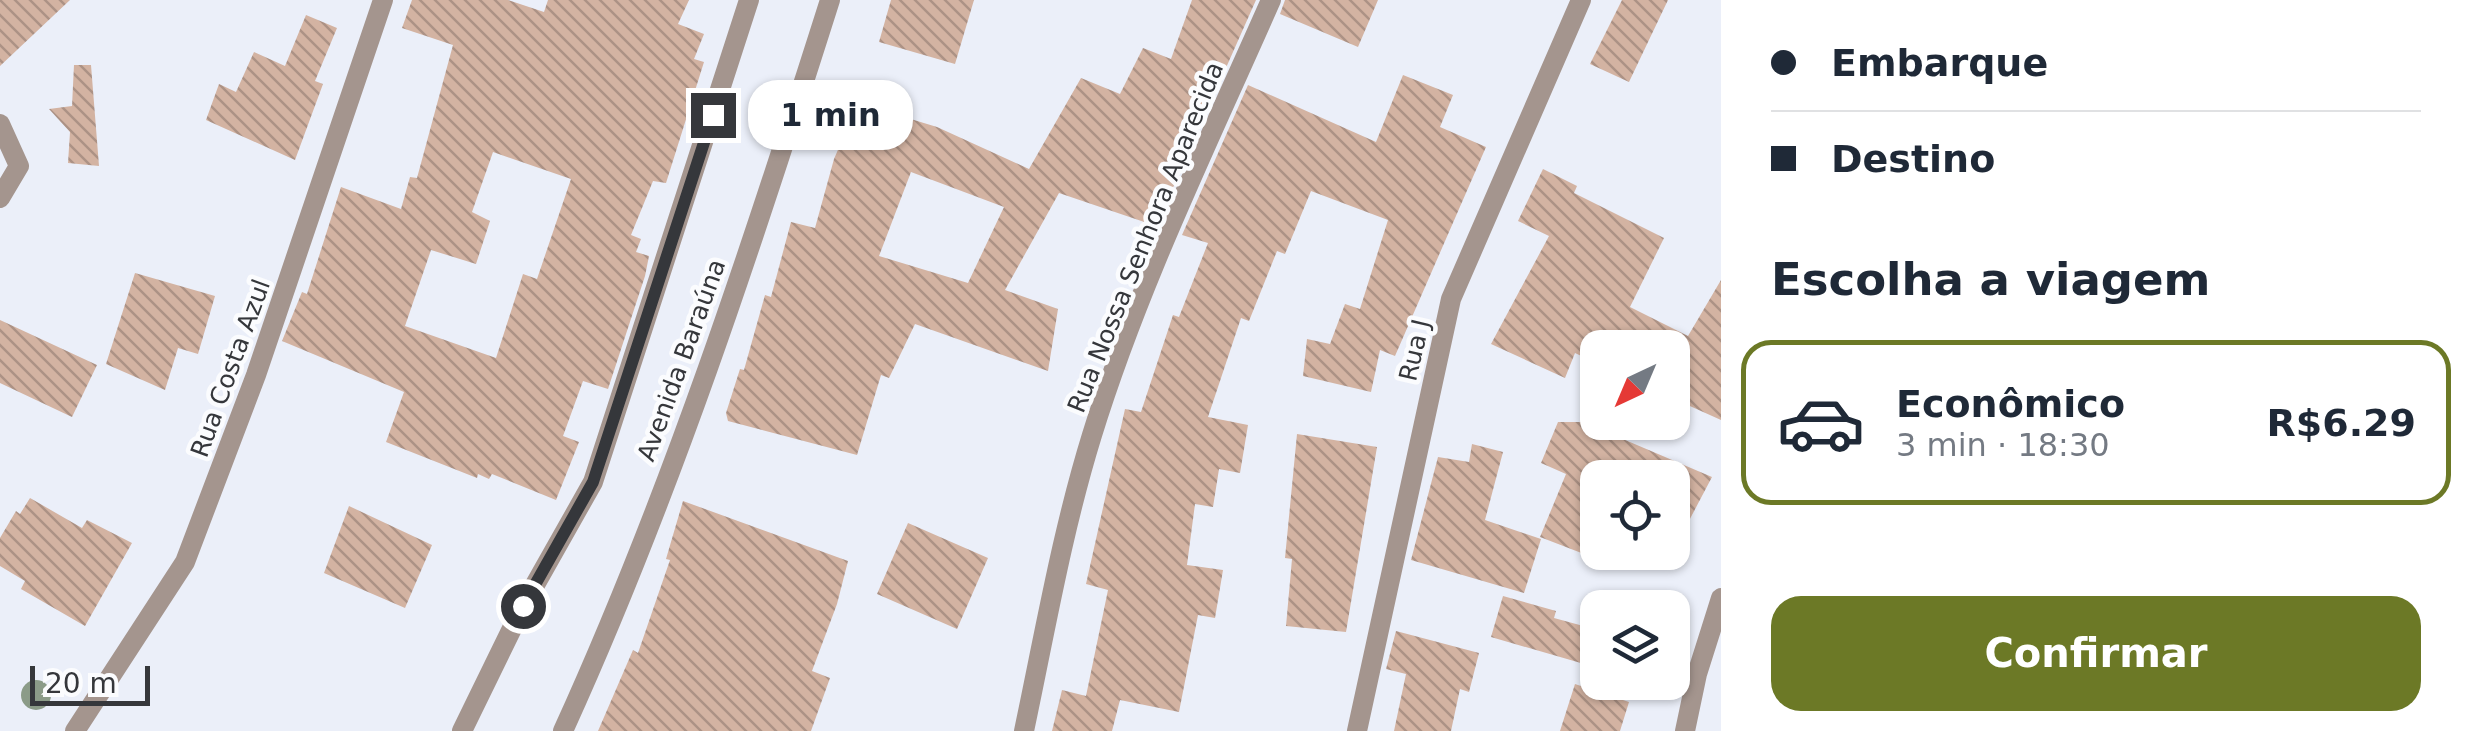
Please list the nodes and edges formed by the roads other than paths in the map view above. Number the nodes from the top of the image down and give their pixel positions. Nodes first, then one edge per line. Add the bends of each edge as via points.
1 (383, 0) edge
2 (750, 0) edge
3 (830, 0) edge
4 (1271, 0) edge
5 (1581, 0) edge
6 (0, 124) edge
7 (0, 198) edge
8 (1721, 598) edge
9 (76, 731) edge
10 (462, 731) edge
11 (563, 731) edge
12 (1024, 731) edge
13 (1357, 731) edge
14 (1685, 731) edge

1 - 9 street, Rua Costa Azul via 256,375 184,562
2 - 10 street via 593,482
3 - 11 street, Avenida Baraúna via 644,537
4 - 12 street, Rua Nossa Senhora Aparecida via 1172,224 1092,433
5 - 13 street, Rua J via 1452,300
6 - 7 street via 19,166
8 - 14 street

